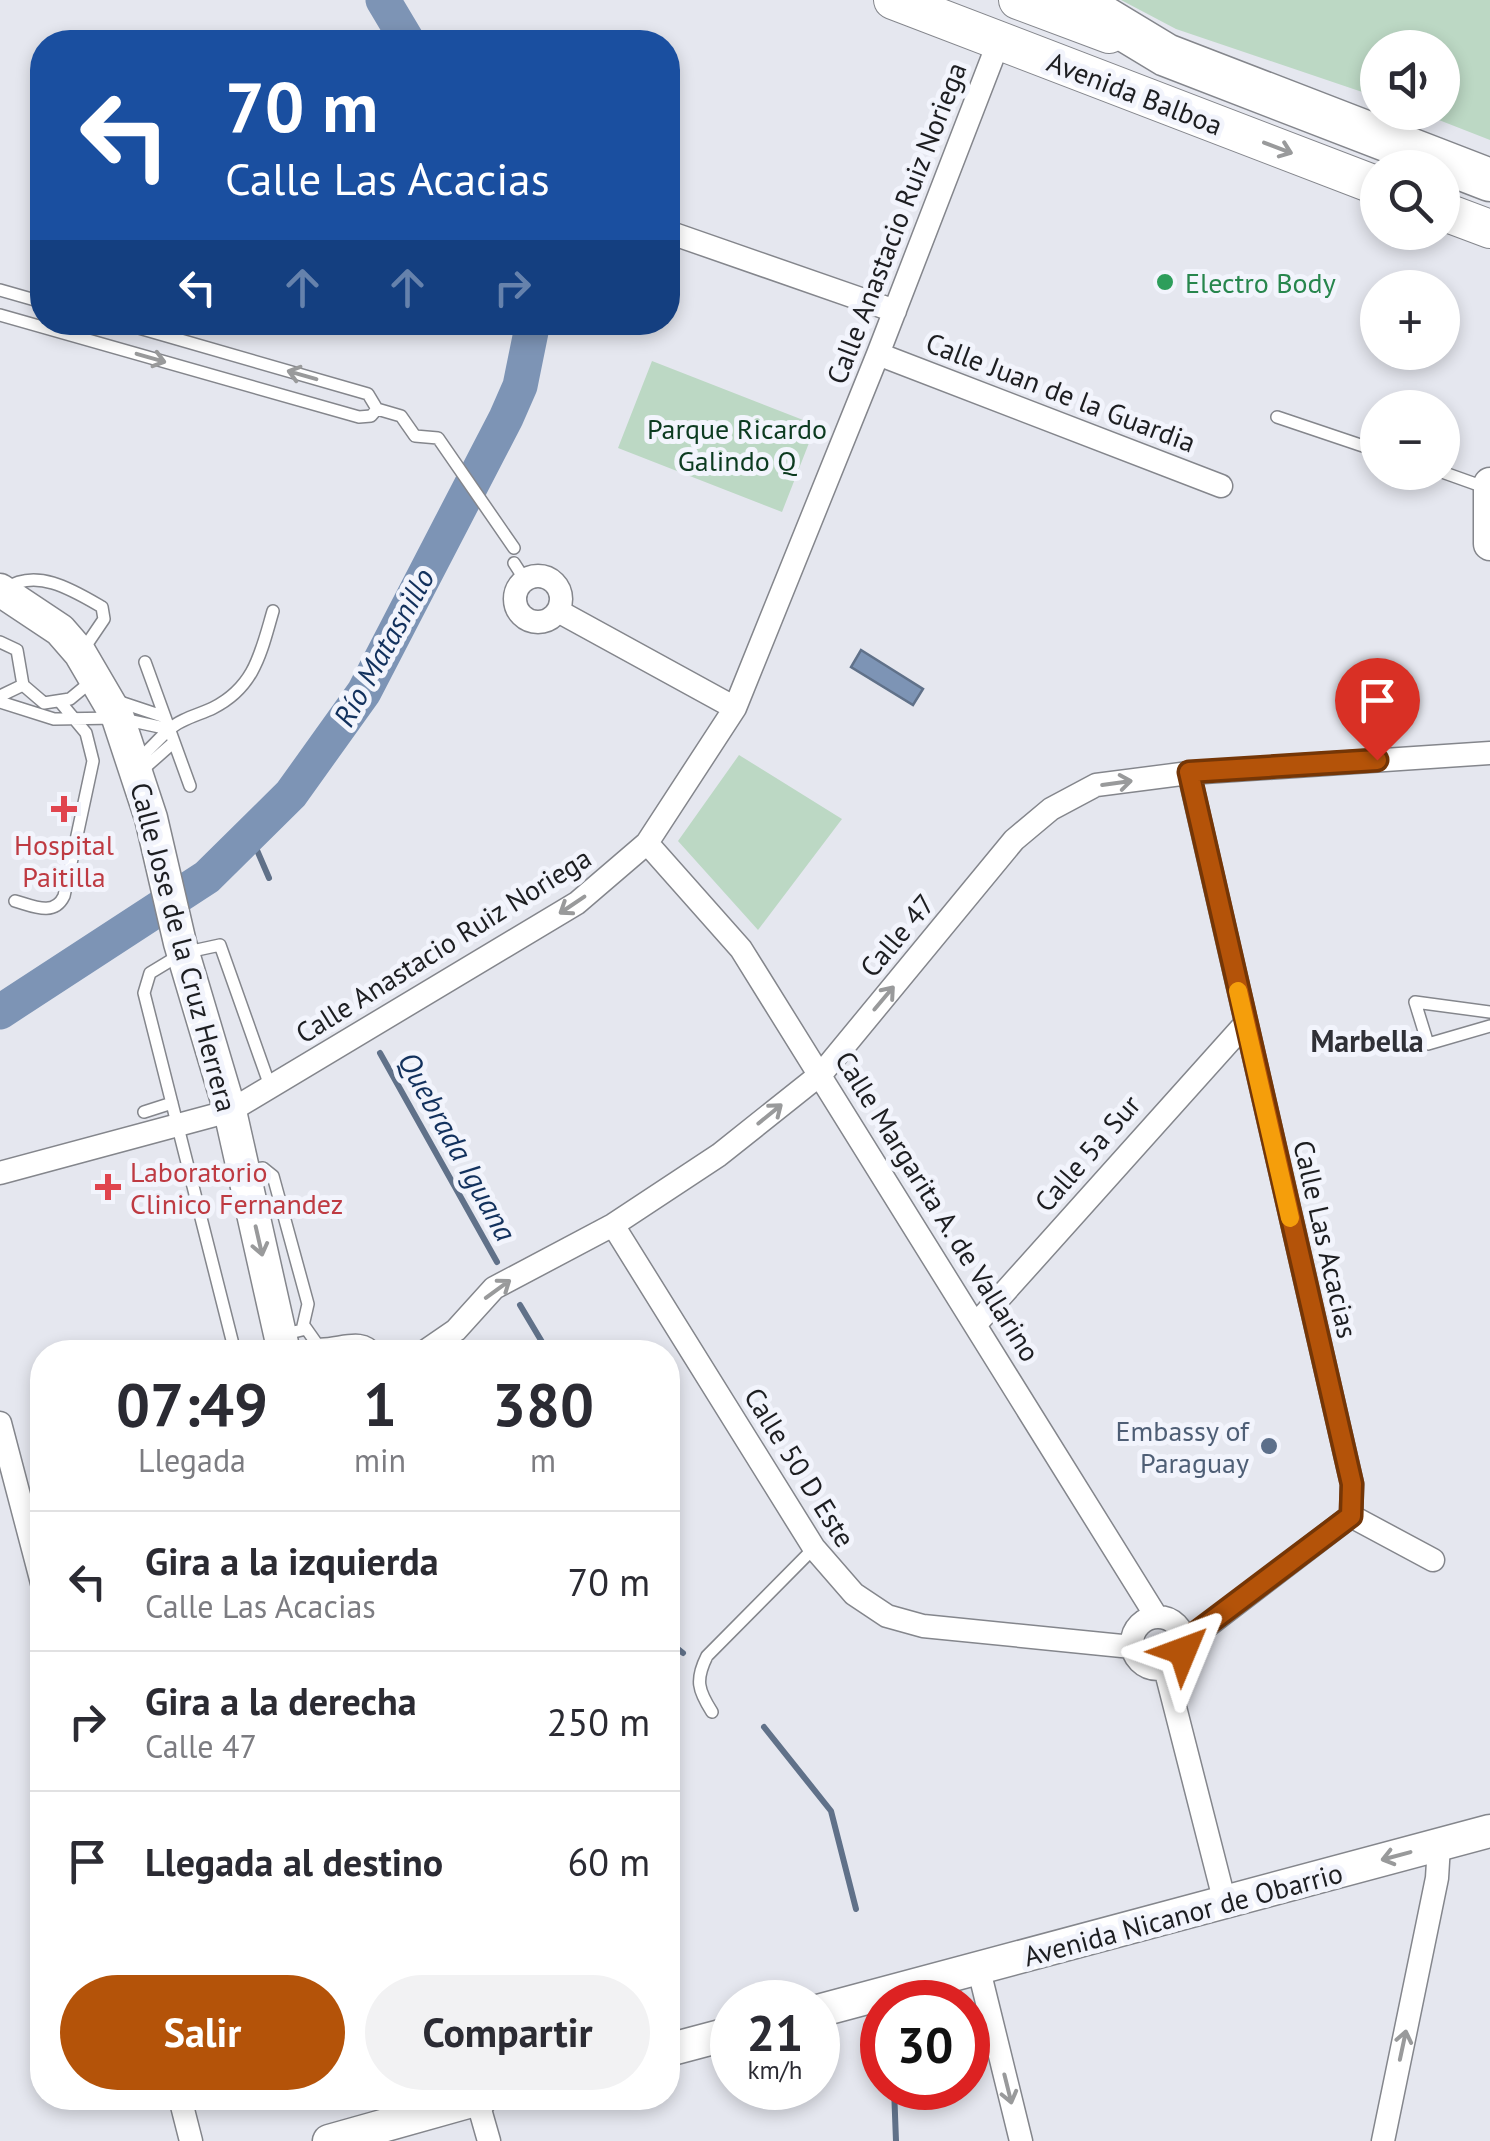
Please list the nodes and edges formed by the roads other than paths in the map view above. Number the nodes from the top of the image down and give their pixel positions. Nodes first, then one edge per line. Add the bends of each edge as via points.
1 (893, 0) edge
2 (1018, 0) edge
3 (1075, 0) edge
4 (999, 40) junction
5 (1166, 55) junction
6 (1360, 179) edge
7 (1490, 180) edge
8 (1460, 218) edge
9 (1490, 230) edge
10 (680, 236) edge
11 (0, 290) edge
12 (30, 299) edge
13 (895, 311) junction
14 (0, 316) edge
15 (30, 324) edge
16 (68, 335) edge
17 (163, 335) edge
18 (878, 354) junction
19 (376, 408) junction
20 (1277, 418) dead end
21 (1360, 445) edge
22 (1460, 477) edge
23 (1221, 486) dead end
24 (1489, 486) edge
25 (1490, 544) edge
26 (514, 548) dead end
27 (1, 590) edge
28 (273, 611) dead end
29 (558, 611) junction
30 (0, 642) edge
31 (145, 662) dead end
32 (23, 685) junction
33 (100, 687) junction
34 (0, 699) edge
35 (61, 703) junction
36 (734, 708) junction
37 (76, 720) junction
38 (167, 723) junction
39 (174, 742) junction
40 (1490, 753) edge
41 (135, 768) junction
42 (1189, 772) junction
43 (190, 786) dead end
44 (647, 843) junction
45 (15, 902) dead end
46 (181, 948) junction
47 (1490, 1012) edge
48 (1245, 1024) junction
49 (1490, 1026) edge
50 (822, 1073) junction
51 (271, 1087) junction
52 (144, 1112) dead end
53 (230, 1112) junction
54 (175, 1114) junction
55 (0, 1173) edge
56 (613, 1225) junction
57 (976, 1324) junction
58 (290, 1338) edge
59 (233, 1340) edge
60 (441, 1340) edge
61 (0, 1424) edge
62 (1351, 1516) junction
63 (30, 1538) edge
64 (814, 1548) junction
65 (1433, 1560) dead end
66 (1156, 1616) junction
67 (1185, 1643) junction
68 (1132, 1647) junction
69 (1165, 1668) junction
70 (712, 1712) dead end
71 (1490, 1831) edge
72 (1439, 1845) junction
73 (1225, 1903) junction
74 (979, 1970) junction
75 (840, 2005) edge
76 (710, 2039) edge
77 (680, 2047) edge
78 (183, 2110) edge
79 (415, 2110) edge
80 (482, 2110) edge
81 (192, 2141) edge
82 (328, 2141) edge
83 (489, 2141) edge
84 (1021, 2141) edge
85 (1383, 2141) edge

1 - 4 main road, Avenida Balboa
2 - 5 main road, Avenida Balboa
3 - 5 highway, Avenida Balboa
4 -> 6 main road, Avenida Balboa
4 - 13 street, Calle Anastacio Ruiz Noriega
5 - 7 highway, Avenida Balboa
8 - 9 main road
10 - 13 street
11 - 12 lane
13 - 18 street, Calle Anastacio Ruiz Noriega
14 -> 15 lane
16 -> 19 lane via 359,417
19 -> 17 lane via 368,394
18 - 23 street, Calle Juan de la Guardia
18 - 36 street, Calle Anastacio Ruiz Noriega
19 - 26 lane via 401,416 414,436 438,438
20 - 21 lane
22 - 24 lane
24 - 25 main road
27 - 33 main road, Calle Jose de la Cruz Herrera via 38,611
27 - 33 lane via 19,580 42,581 102,607
28 - 38 lane via 248,682 219,705
29 - 29 street via 541,622 522,616 515,597 520,572 556,586
29 - 36 street
30 - 32 lane via 18,650
31 - 38 lane
32 - 34 lane
32 - 35 lane via 44,703
33 - 35 lane
33 - 37 lane
33 - 38 lane
33 - 38 lane
33 - 41 main road, Calle Jose de la Cruz Herrera
34 - 37 lane
35 - 37 lane
36 - 44 street, Calle Anastacio Ruiz Noriega
37 - 45 lane via 94,761 64,896 49,909
38 - 39 lane
38 - 41 lane via 158,745
39 - 41 lane
39 - 43 lane
40 - 42 street, Calle 47
41 - 46 main road, Calle Jose de la Cruz Herrera
42 - 48 street, Calle Las Acacias
50 -> 42 street, Calle 47 via 1014,840 1039,819 1096,786
44 - 50 street, Calle Margarita A. de Vallarino via 741,949
44 -> 51 street, Calle Anastacio Ruiz Noriega via 576,903
46 - 51 lane via 213,943 224,949
46 - 53 main road, Calle Jose de la Cruz Herrera
46 - 54 lane via 150,974 144,988
47 - 49 lane via 1415,1002 1428,1044
48 - 57 street, Calle 5a Sur
48 - 62 street, Calle Las Acacias via 1352,1484
56 -> 50 street, Calle 47 via 719,1155
50 - 57 street, Calle Margarita A. de Vallarino
51 - 53 street, Calle Anastacio Ruiz Noriega
52 - 54 lane
53 - 54 street, Calle Anastacio Ruiz Noriega
53 -> 58 main road, Calle Jose de la Cruz Herrera
54 - 55 street, Calle Anastacio Ruiz Noriega
54 - 59 lane
60 -> 56 street, Calle 47 via 494,1288
56 - 64 street, Calle 50 D Este
57 - 66 street, Calle Margarita A. de Vallarino
61 - 63 street
62 - 65 street
62 - 67 street
64 - 68 street, Calle 50 D Este via 854,1594 887,1616 923,1626
64 - 70 lane via 706,1656 697,1676
66 - 67 street via 1179,1627
66 - 68 street via 1135,1630
67 - 69 street via 1179,1659
68 - 69 street via 1148,1667
69 - 73 street
71 - 72 main road, Avenida Nicanor de Obarrio
72 -> 73 main road, Avenida Nicanor de Obarrio
85 -> 72 street
73 - 74 main road, Avenida Nicanor de Obarrio
74 - 75 main road, Avenida Nicanor de Obarrio
74 -> 84 street
76 - 77 main road
78 - 81 street
79 - 82 main road
80 - 83 street

